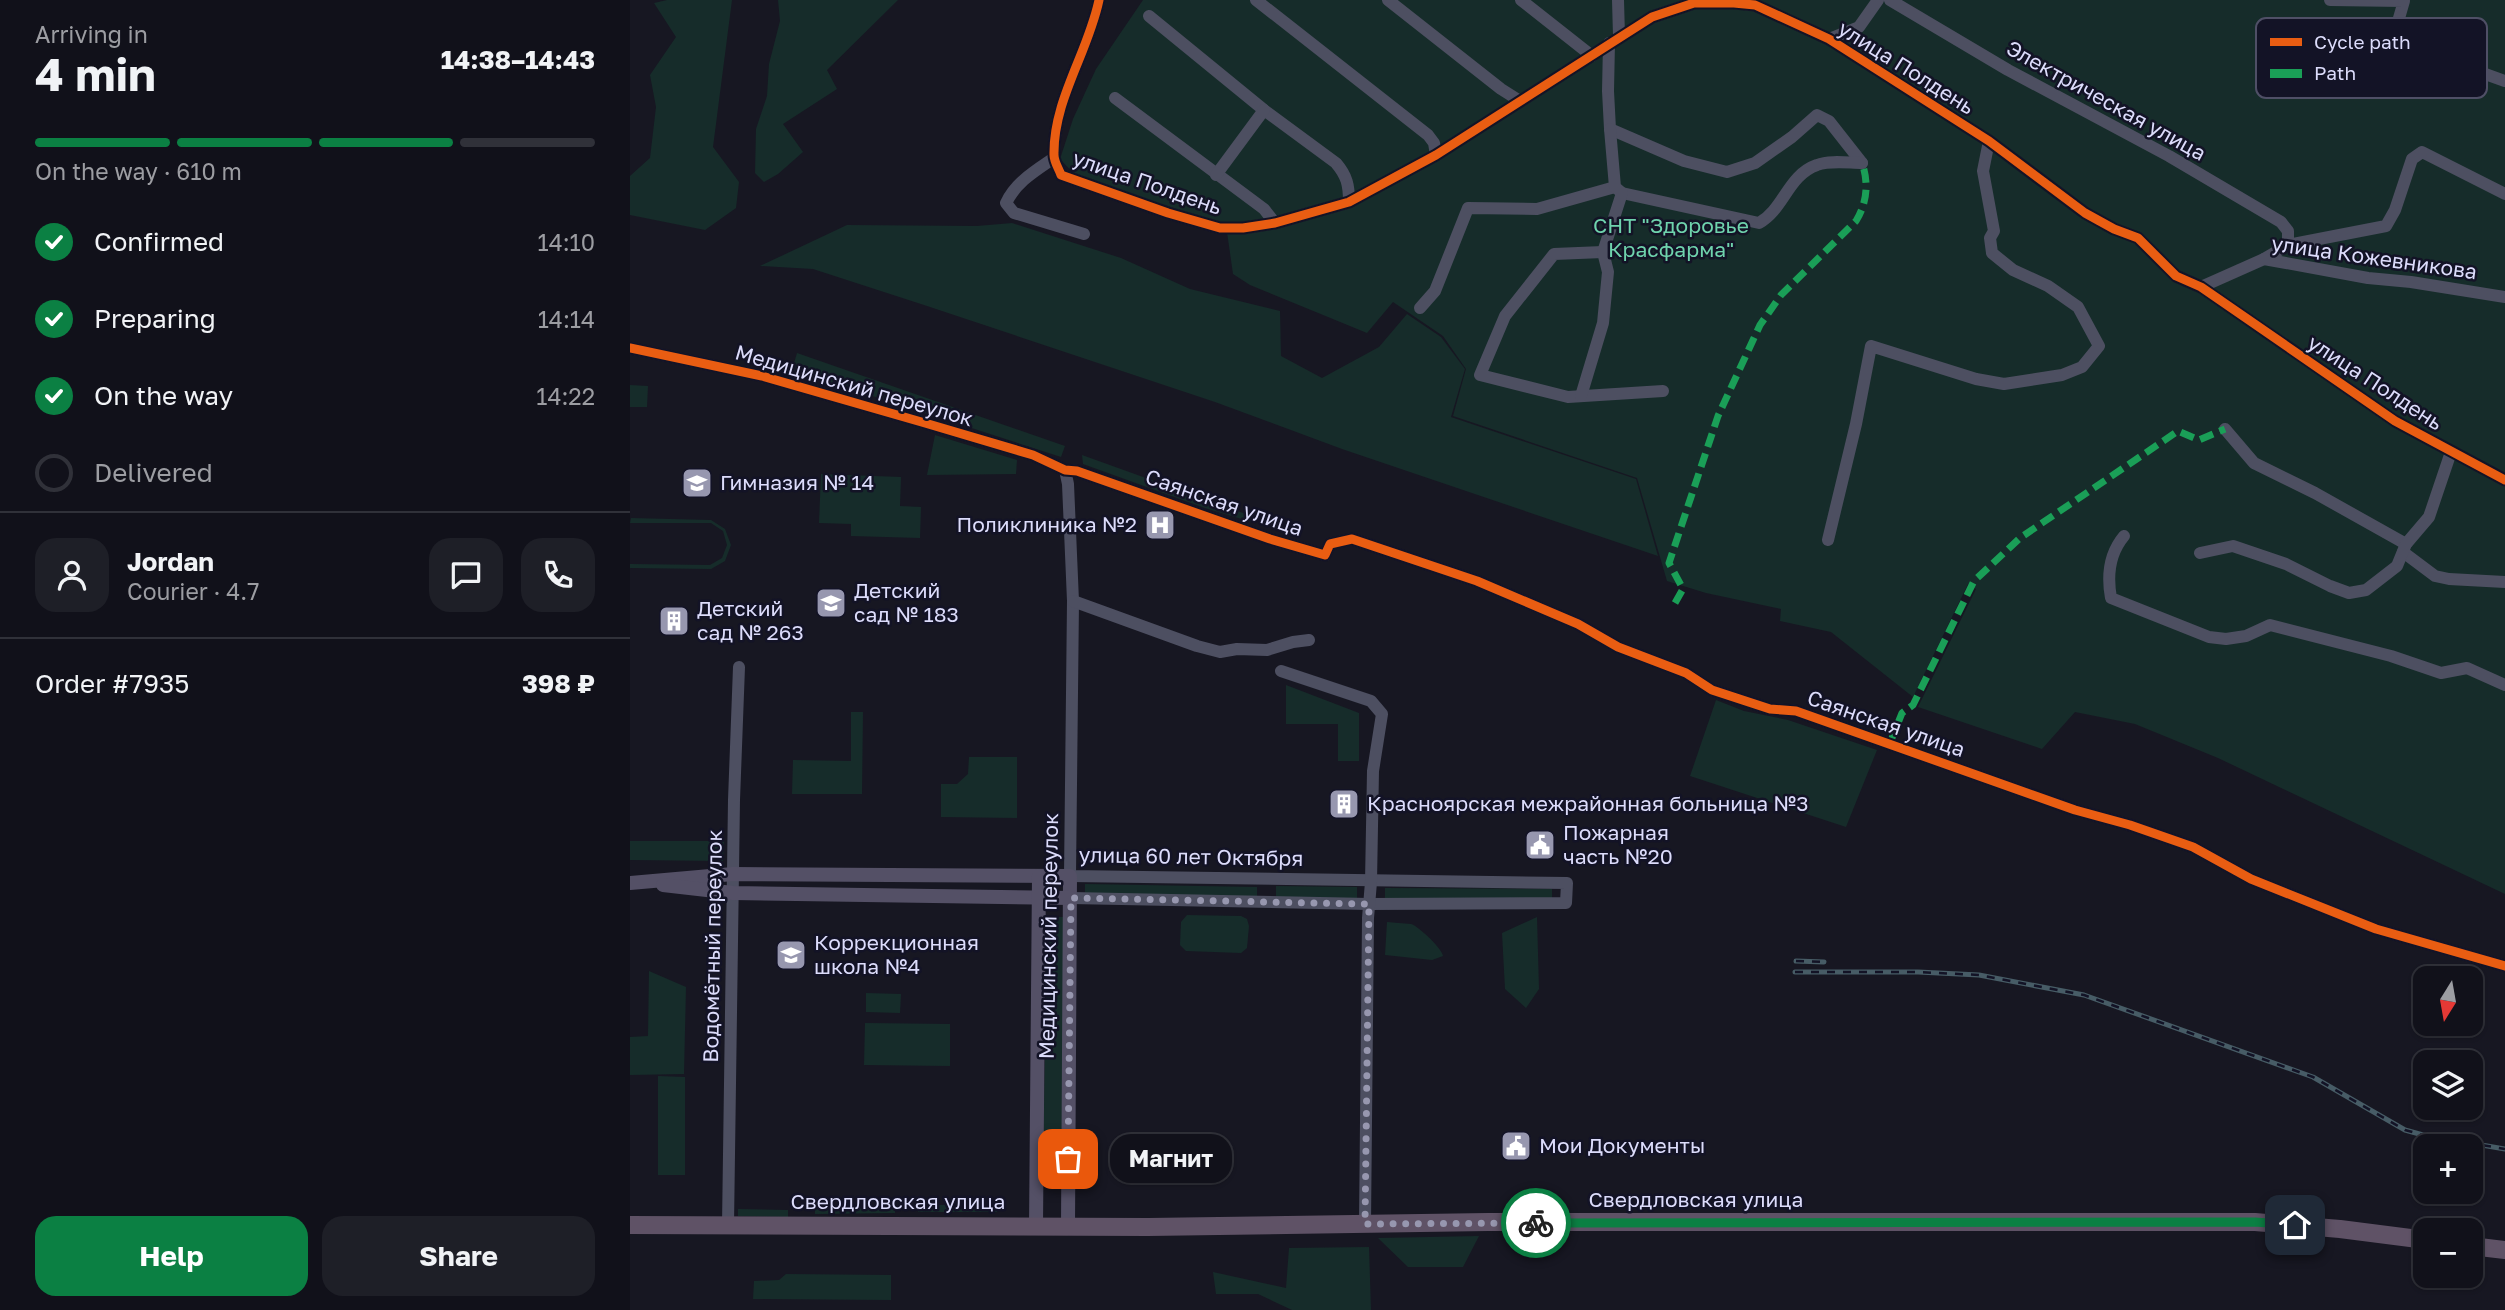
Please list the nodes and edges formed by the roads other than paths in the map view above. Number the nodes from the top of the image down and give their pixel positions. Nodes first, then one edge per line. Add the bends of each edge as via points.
1 (1099, 0) edge
2 (1256, 0) edge
3 (1388, 0) edge
4 (1521, 0) edge
5 (1618, 0) edge
6 (1878, 0) edge
7 (1890, 0) edge
8 (2330, 0) edge
9 (1693, 2) edge
10 (1149, 16) dead end
11 (2399, 18) edge
12 (1614, 39) junction
13 (1829, 39) junction
14 (1592, 56) junction
15 (2487, 75) edge
16 (2505, 81) edge
17 (1115, 99) dead end
18 (1520, 101) junction
19 (1264, 110) junction
20 (1610, 129) junction
21 (1989, 141) junction
22 (1436, 155) junction
23 (1054, 158) junction
24 (1216, 175) junction
25 (1618, 190) junction
26 (2505, 194) edge
27 (1349, 202) junction
28 (1275, 223) junction
29 (1084, 234) dead end
30 (2288, 245) junction
31 (1603, 252) junction
32 (2264, 259) junction
33 (2201, 287) junction
34 (2505, 297) edge
35 (1420, 308) dead end
36 (630, 348) edge
37 (1663, 391) dead end
38 (1581, 397) junction
39 (2225, 429) dead end
40 (2451, 452) junction
41 (1065, 470) junction
42 (2505, 480) edge
43 (2124, 536) dead end
44 (1828, 540) dead end
45 (2404, 548) junction
46 (2200, 553) dead end
47 (2505, 582) edge
48 (1073, 601) junction
49 (1309, 640) dead end
50 (739, 667) dead end
51 (1281, 671) dead end
52 (2505, 685) edge
53 (733, 874) junction
54 (1039, 876) junction
55 (1070, 877) junction
56 (1264, 879) junction
57 (1371, 881) junction
58 (630, 883) edge
59 (648, 883) junction
60 (733, 893) junction
61 (1038, 897) junction
62 (1071, 898) junction
63 (1264, 901) junction
64 (1369, 904) junction
65 (2505, 967) edge
66 (1365, 1224) junction
67 (630, 1225) edge
68 (728, 1225) junction
69 (1036, 1226) junction
70 (1068, 1226) junction
71 (2413, 1238) edge
72 (2483, 1247) edge
73 (2505, 1250) edge

1 - 23 street, улица Полдень via 1068,86
2 - 22 street via 1428,135
3 - 18 street
4 - 14 street
5 - 12 street
6 - 13 street via 1859,27
7 - 30 street, Электрическая улица via 2281,222 2288,231
8 - 11 street via 2404,1
9 - 12 street, улица Полдень via 1652,17
9 - 13 street, улица Полдень via 1755,5
10 - 19 street
12 - 14 street, улица Полдень
12 - 20 street via 1608,91
13 - 21 street, улица Полдень
14 - 18 street, улица Полдень
15 - 16 street
17 - 24 street
18 - 22 street, улица Полдень
19 - 24 street
19 - 27 street via 1336,163 1346,174
20 - 25 street
20 - 25 street via 1684,161 1727,172 1755,163 1817,115 1829,121 1862,163 1818,164 1795,179 1770,217 1759,223
21 - 33 street, улица Полдень via 2085,213 2138,238 2176,276
21 - 44 street via 1983,171 1994,231 1992,253 2078,307 2099,346 2082,367 2062,375 2004,384 1871,346
22 - 27 street, улица Полдень
23 - 28 street, улица Полдень via 1061,175 1168,213 1220,228
23 - 29 street via 1027,176 1006,203 1014,213
24 - 28 street via 1264,209
25 - 31 street
25 - 35 street via 1537,209 1468,208 1435,291
26 - 30 street via 2422,152 2412,159 2386,226
27 - 28 street, улица Полдень
30 - 32 street
31 - 38 street via 1608,272 1603,323
31 - 38 street via 1554,254 1504,316 1480,375
32 - 33 street, улица Кожевникова
32 - 34 street, улица Кожевникова
33 - 40 street, улица Полдень via 2395,421
36 - 41 street, Медицинский переулок via 762,376 1033,455
37 - 38 street
39 - 45 street via 2254,463 2315,493
40 - 42 street, улица Полдень
40 - 45 street via 2429,517
41 - 48 street, Медицинский переулок
41 - 65 street, Саянская улица via 1325,555 1330,544 1352,540 1477,581 1578,624 1618,647 1686,673 1712,690 1770,709 1796,711 2193,847 2251,879 2376,929
43 - 52 street via 2116,545 2107,578 2111,598 2209,637 2246,636 2270,625 2441,673 2467,668
45 - 46 street via 2397,566 2367,590 2350,593 2233,546
45 - 47 street via 2435,576
48 - 49 street via 1220,652 1267,650
48 - 55 street, Медицинский переулок
50 - 53 street, Водомётный переулок
51 - 57 street via 1371,701 1382,714 1373,771
53 - 54 main road, улица 60 лет Октября
53 - 59 main road, улица 60 лет Октября
53 - 60 street, Водомётный переулок
54 - 55 main road, улица 60 лет Октября
54 - 61 main road, Медицинский переулок
55 - 56 street, улица 60 лет Октября
55 - 62 main road, Медицинский переулок
56 - 57 street, улица 60 лет Октября
56 - 63 street
57 - 64 street
57 - 64 street, улица 60 лет Октября via 1567,883 1566,903
58 - 59 main road, улица 60 лет Октября
59 - 60 main road, улица 60 лет Октября
60 - 61 main road, улица 60 лет Октября
60 - 68 street, Водомётный переулок
61 - 62 main road, улица 60 лет Октября
61 - 69 main road, Медицинский переулок
62 - 63 street, улица 60 лет Октября
62 - 70 main road, Медицинский переулок
63 - 64 street, улица 60 лет Октября
64 - 66 street
66 - 70 highway, Свердловская улица
66 - 71 highway, Свердловская улица via 2255,1222
67 - 68 highway, Свердловская улица
68 - 69 highway, Свердловская улица
69 - 70 highway, Свердловская улица
72 - 73 highway

